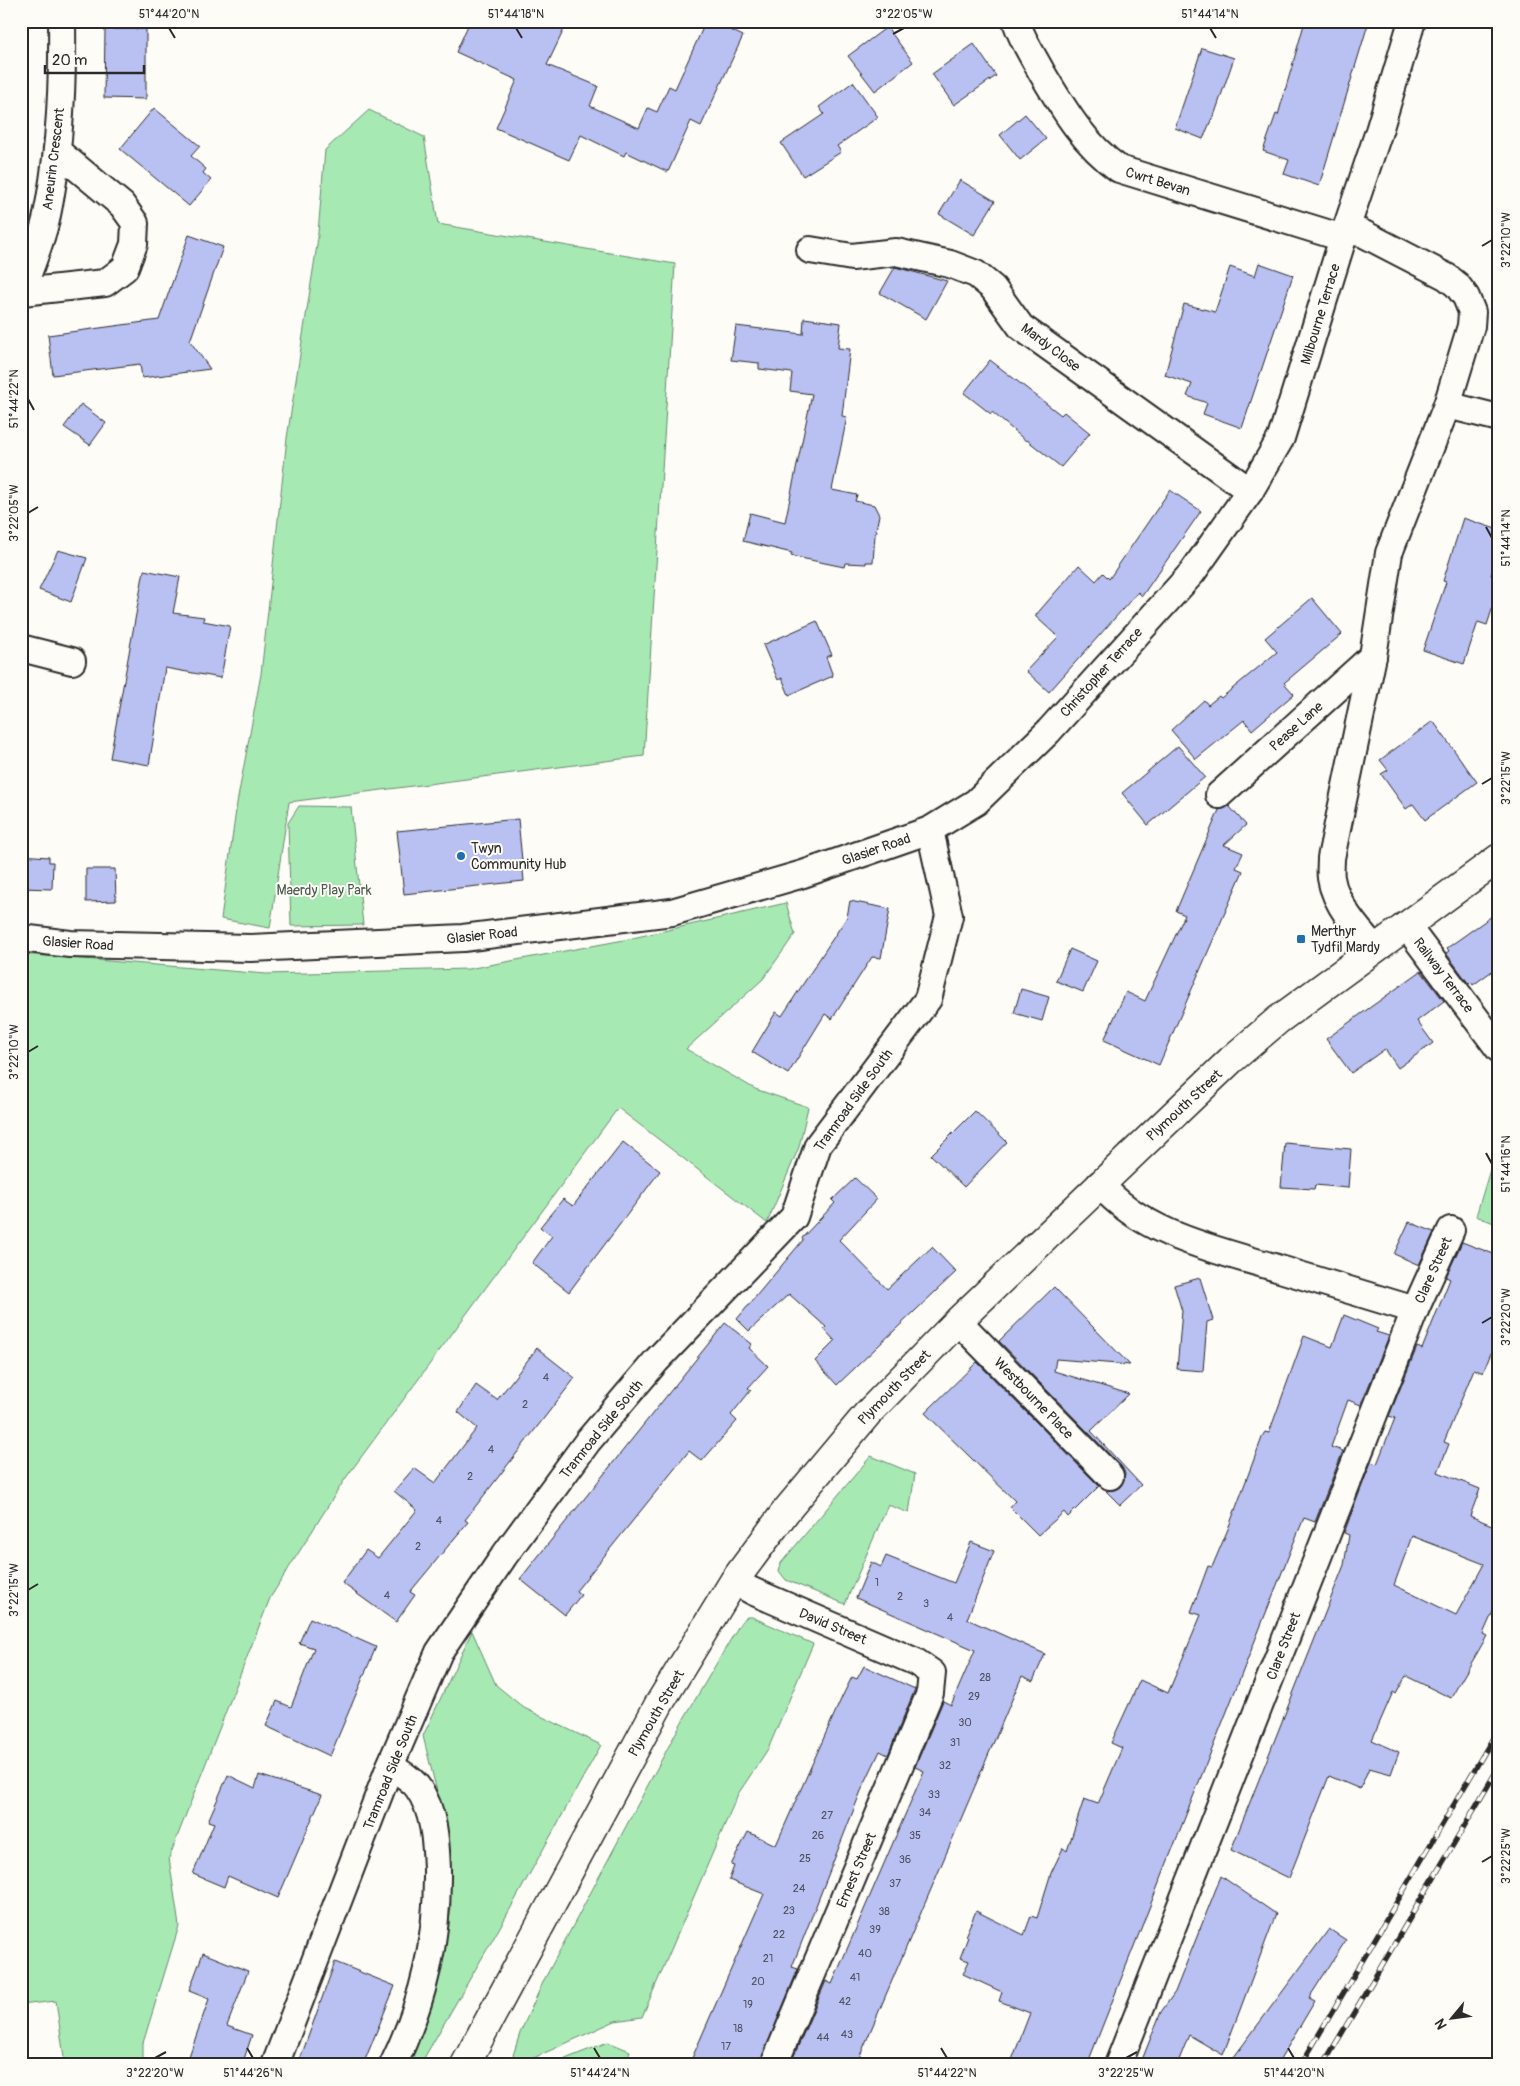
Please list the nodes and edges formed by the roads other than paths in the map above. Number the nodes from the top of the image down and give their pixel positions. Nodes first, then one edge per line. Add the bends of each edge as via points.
1 (62, 21) edge
2 (1016, 21) edge
3 (1412, 21) edge
4 (57, 151) junction
5 (1344, 235) junction
6 (810, 250) dead end
7 (21, 292) edge
8 (1446, 405) junction
9 (1499, 418) edge
10 (1250, 491) junction
11 (21, 648) edge
12 (1373, 656) junction
13 (72, 661) dead end
14 (1220, 795) dead end
15 (930, 830) junction
16 (1499, 858) edge
17 (1406, 925) junction
18 (21, 938) edge
19 (1375, 949) junction
20 (1499, 1049) edge
21 (1100, 1184) junction
22 (1451, 1230) dead end
23 (1415, 1310) junction
24 (958, 1320) junction
25 (1110, 1476) dead end
26 (734, 1581) junction
27 (932, 1673) joint
28 (390, 1766) junction
29 (275, 2065) edge
30 (393, 2065) edge
31 (465, 2065) edge
32 (774, 2065) edge
33 (1118, 2065) edge

1 - 4 street, Aneurin Crescent via 63,69
2 - 5 street, Cwrt Bevan via 1036,63 1081,134 1101,156 1120,169
3 - 5 street, Milbourne Terrace
4 - 7 street, Aneurin Crescent via 45,221
4 - 7 street via 122,205 134,223 134,244 125,268 105,283
5 - 8 street, Cwrt Bevan via 1362,233 1447,277 1466,297 1472,312 1471,326
5 - 10 street, Milbourne Terrace via 1281,438
6 - 10 street, Mardy Close via 852,257 896,252 950,264 976,274 992,288 1021,327
8 - 9 street
8 - 12 street, Cwrt Bevan via 1389,553
10 - 15 street, Christopher Terrace via 1192,573 1048,732 976,802
11 - 13 street
12 - 14 street, Pease Lane
12 - 19 street, Cwrt Bevan via 1331,858 1331,878 1336,895
15 - 18 street, Glasier Road via 803,874 672,912 472,937 251,948 70,944
15 - 28 street, Tramroad Side South via 949,916 928,999 818,1145 794,1217 656,1361 588,1441 504,1556 439,1652
16 - 17 main road, Plymouth Street
17 - 19 main road, Plymouth Street
17 - 20 street, Railway Terrace
19 - 21 main road, Plymouth Street via 1278,1020 1231,1060
21 - 23 street via 1116,1202 1144,1221 1200,1244
21 - 24 main road, Plymouth Street
22 - 23 street, Clare Street
23 - 33 street, Clare Street
24 - 25 street, Westbourne Place
24 - 26 main road, Plymouth Street via 868,1413 786,1510
26 - 27 street, David Street via 916,1662
26 - 31 main road, Plymouth Street via 659,1704
27 - 32 street, Ernest Street via 930,1693
28 - 29 street, Tramroad Side South
28 - 30 street via 418,1787 432,1818 437,1879 436,1930 429,1966 406,2038

